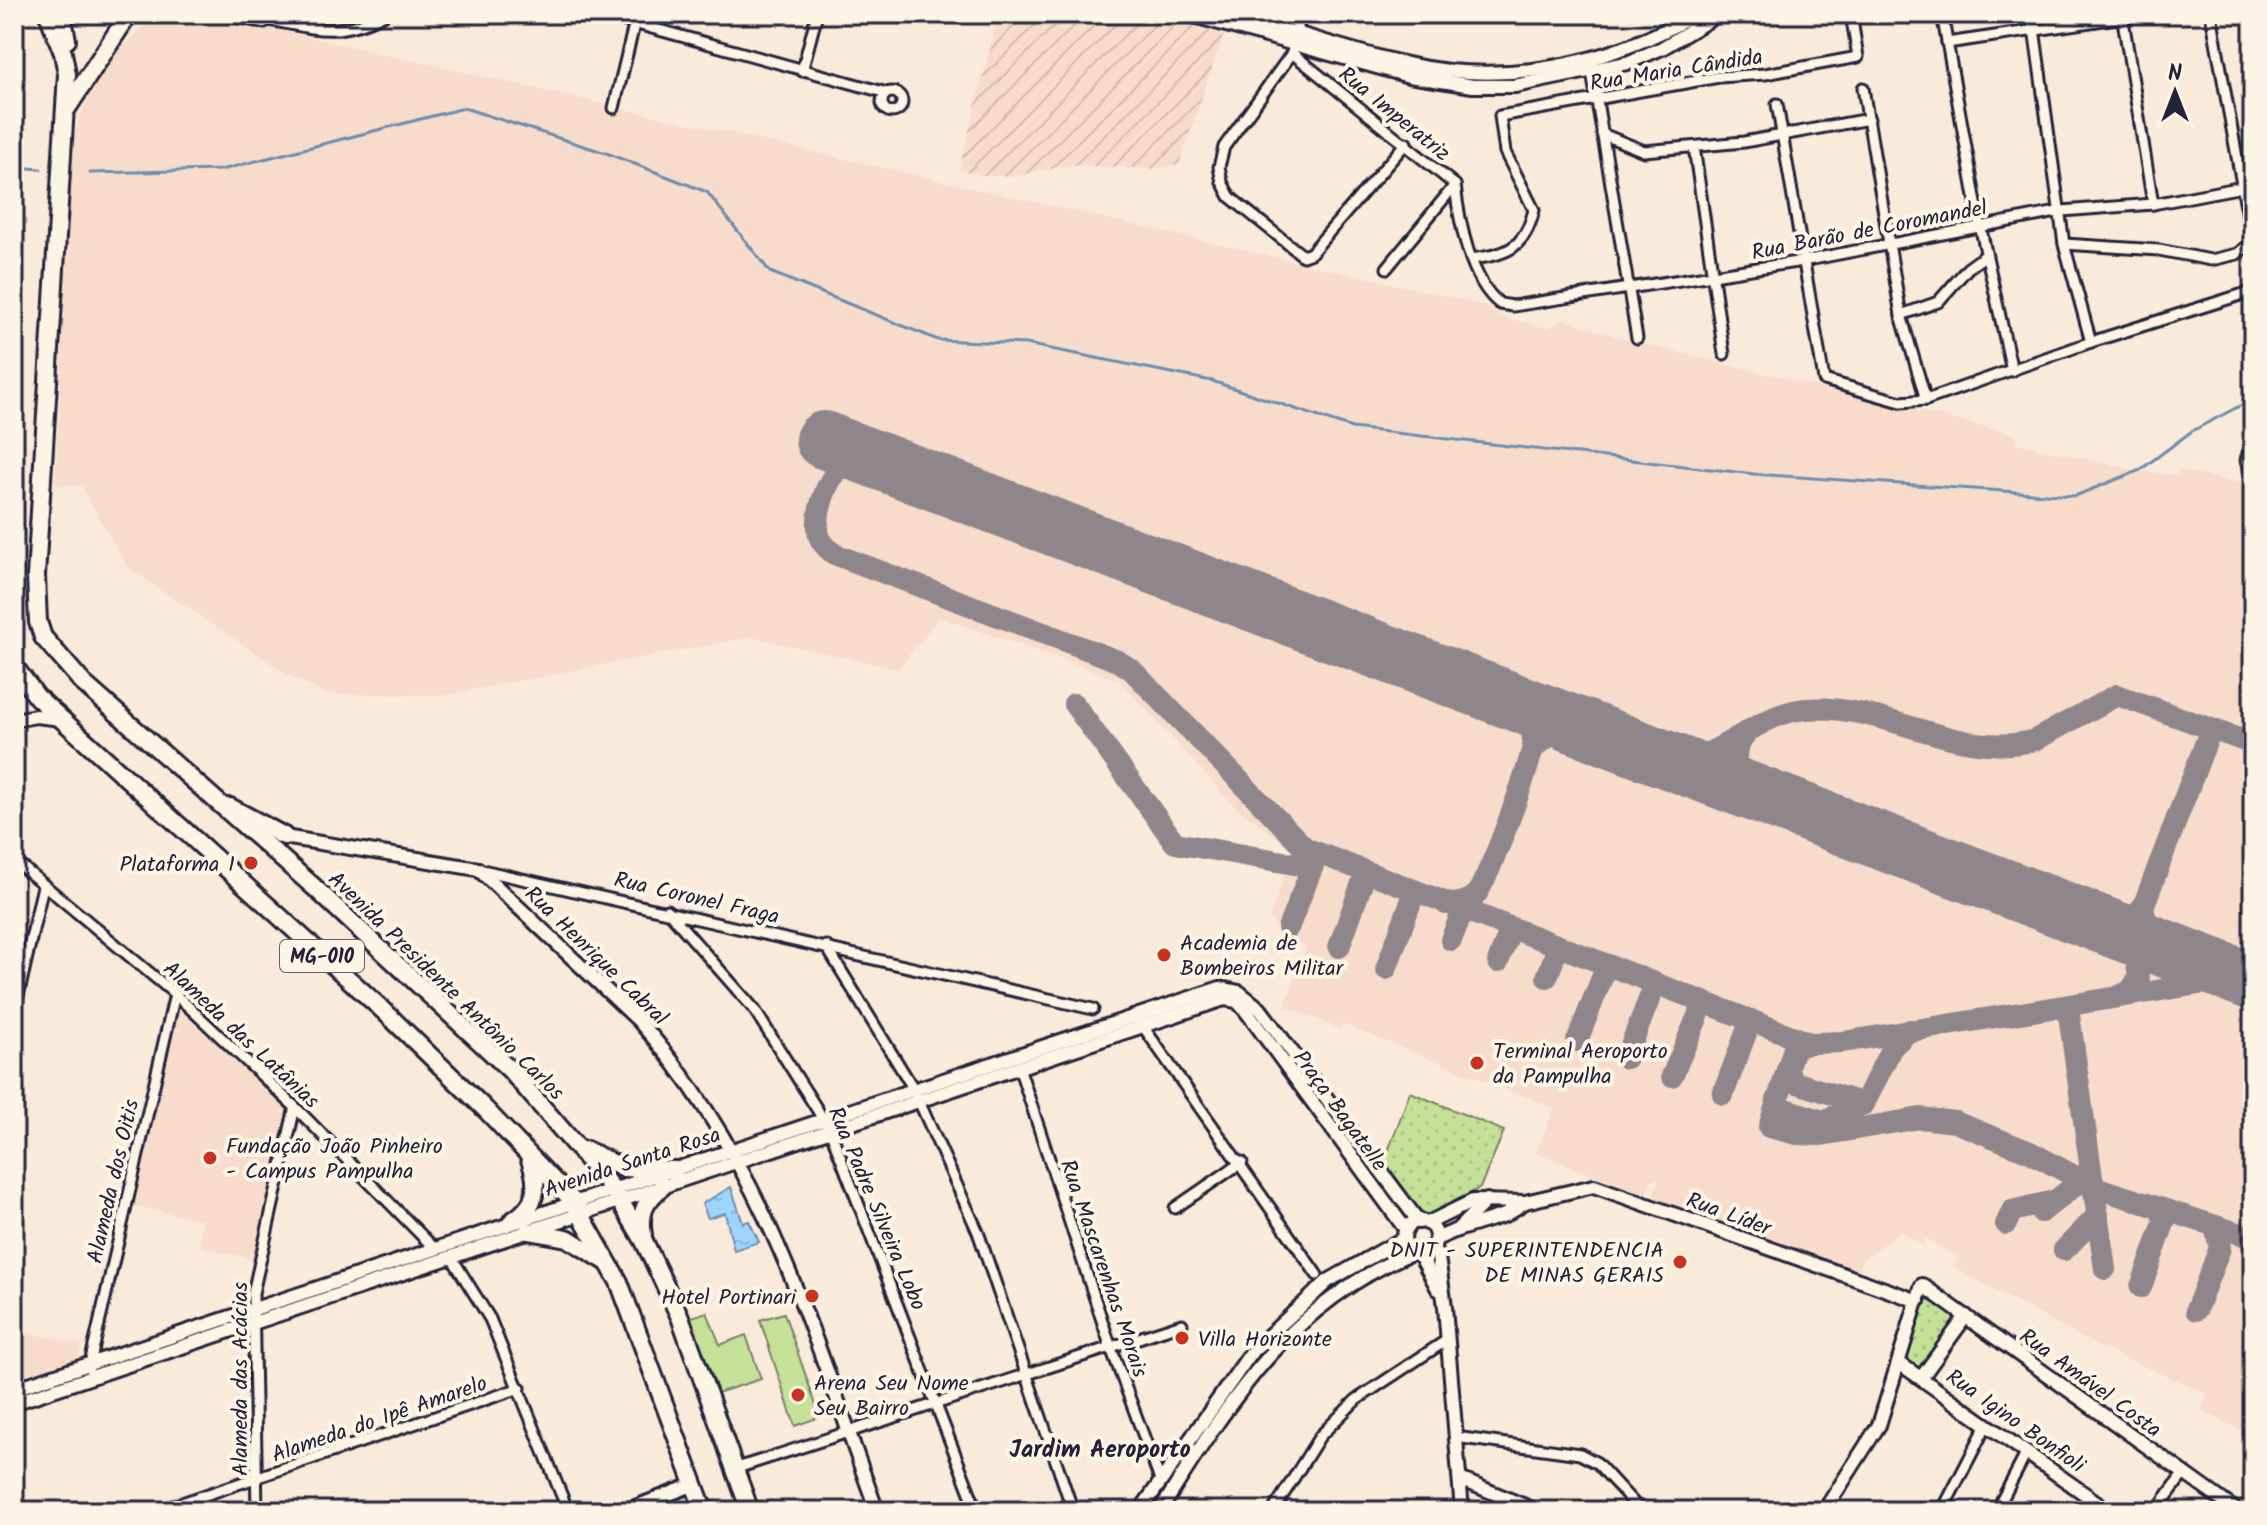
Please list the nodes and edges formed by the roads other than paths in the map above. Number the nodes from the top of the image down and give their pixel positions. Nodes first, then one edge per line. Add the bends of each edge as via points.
1 (48, 14) edge
2 (62, 14) edge
3 (73, 14) edge
4 (90, 14) edge
5 (239, 14) edge
6 (385, 14) edge
7 (601, 14) edge
8 (817, 14) edge
9 (1187, 14) edge
10 (1230, 14) edge
11 (1301, 14) edge
12 (1695, 14) edge
13 (1719, 14) edge
14 (1851, 14) edge
15 (1942, 14) edge
16 (2032, 14) edge
17 (2145, 14) edge
18 (2211, 14) edge
19 (127, 15) edge
20 (2122, 16) edge
21 (268, 17) edge
22 (635, 21) junction
23 (2035, 32) junction
24 (1294, 42) junction
25 (1947, 43) junction
26 (1591, 65) junction
27 (802, 71) junction
28 (67, 74) junction
29 (1863, 88) dead end
30 (887, 93) dead end
31 (1596, 98) junction
32 (1777, 104) dead end
33 (614, 108) dead end
34 (66, 111) junction
35 (1869, 119) junction
36 (1782, 133) junction
37 (1602, 134) junction
38 (1406, 143) junction
39 (1694, 147) junction
40 (1455, 185) junction
41 (2248, 186) edge
42 (2153, 204) junction
43 (2062, 211) junction
44 (1980, 225) junction
45 (2253, 243) edge
46 (2064, 244) junction
47 (1892, 245) junction
48 (1986, 255) junction
49 (1471, 259) junction
50 (1803, 261) junction
51 (1387, 268) dead end
52 (1713, 277) junction
53 (1626, 288) junction
54 (2252, 292) edge
55 (1494, 300) joint
56 (1901, 315) junction
57 (1637, 338) dead end
58 (2091, 342) junction
59 (1724, 354) dead end
60 (2012, 371) junction
61 (1926, 400) junction
62 (2253, 426) edge
63 (2253, 472) edge
64 (14, 666) edge
65 (62, 719) junction
66 (14, 720) edge
67 (218, 802) junction
68 (254, 834) junction
69 (287, 837) junction
70 (277, 855) junction
71 (14, 860) edge
72 (478, 869) junction
73 (43, 886) junction
74 (667, 910) junction
75 (826, 946) junction
76 (175, 994) junction
77 (1093, 1009) dead end
78 (1253, 1010) junction
79 (14, 1014) edge
80 (1140, 1022) junction
81 (1019, 1067) junction
82 (916, 1094) junction
83 (295, 1107) junction
84 (827, 1124) junction
85 (573, 1141) junction
86 (529, 1155) junction
87 (736, 1155) junction
88 (1242, 1162) junction
89 (675, 1170) junction
90 (663, 1186) junction
91 (617, 1194) junction
92 (1487, 1200) junction
93 (1525, 1202) junction
94 (577, 1207) junction
95 (1175, 1208) dead end
96 (512, 1221) junction
97 (1423, 1222) junction
98 (1457, 1230) junction
99 (528, 1231) junction
100 (1405, 1234) junction
101 (644, 1241) junction
102 (1434, 1243) junction
103 (434, 1248) junction
104 (1416, 1252) junction
105 (452, 1258) junction
106 (611, 1266) junction
107 (1317, 1275) dead end
108 (1918, 1301) junction
109 (1445, 1307) junction
110 (253, 1308) junction
111 (1966, 1316) junction
112 (253, 1324) junction
113 (1182, 1324) dead end
114 (1447, 1340) junction
115 (1111, 1348) junction
116 (1899, 1363) junction
117 (89, 1371) junction
118 (1026, 1375) junction
119 (1921, 1378) junction
120 (520, 1388) junction
121 (14, 1389) edge
122 (14, 1403) edge
123 (938, 1403) junction
124 (1987, 1424) junction
125 (848, 1432) junction
126 (1455, 1437) junction
127 (2027, 1452) junction
128 (734, 1469) junction
129 (2184, 1473) junction
130 (1460, 1479) junction
131 (257, 1480) junction
132 (1160, 1480) junction
133 (695, 1484) junction
134 (158, 1511) edge
135 (257, 1511) edge
136 (568, 1511) edge
137 (625, 1511) edge
138 (704, 1511) edge
139 (750, 1511) edge
140 (877, 1511) edge
141 (977, 1511) edge
142 (1073, 1511) edge
143 (1140, 1511) edge
144 (1160, 1511) edge
145 (1273, 1511) edge
146 (1462, 1511) edge
147 (1537, 1511) edge
148 (1641, 1511) edge
149 (1824, 1511) edge
150 (1942, 1511) edge
151 (1996, 1511) edge
152 (2109, 1511) edge
153 (2156, 1511) edge
154 (2237, 1511) edge

1 - 28 highway, MG-010
2 - 28 highway
3 - 4 street
5 - 21 highway
6 - 21 street via 336,32
7 - 22 street
8 - 27 street
9 - 24 street
10 - 24 street
11 - 24 street
12 - 26 street via 1656,38
13 - 26 street via 1627,63
14 - 31 street, Rua Maria Cândida via 1858,57
15 - 25 street
16 - 23 street
17 - 20 street
18 - 41 street
19 - 34 highway
20 - 23 street
20 - 42 street
22 - 27 street
22 - 33 street
23 - 25 street
23 - 43 street
24 - 26 street via 1479,74
24 - 38 street, Rua Imperatriz
24 - 38 street via 1224,147 1219,167 1230,197 1303,256
25 - 44 street
26 - 31 street
27 - 30 street
28 - 34 highway, MG-010
29 - 35 street
31 - 37 street
31 - 49 street, Rua Maria Cândida via 1500,116 1505,152 1534,210 1511,250
32 - 36 street
34 - 67 highway, Avenida Presidente Antônio Carlos / MG-010 via 38,622 53,650 83,683
35 - 36 street
35 - 47 street
36 - 39 street
36 - 50 street
37 - 39 street via 1644,151
37 - 53 street
38 - 40 street, Rua Imperatriz
39 - 52 street
40 - 49 street, Rua Imperatriz
40 - 51 street
41 - 42 street, Rua Barão de Coromandel
41 - 45 street
42 - 43 street, Rua Barão de Coromandel
43 - 44 street, Rua Barão de Coromandel
43 - 46 street
44 - 47 street, Rua Barão de Coromandel
44 - 48 street
45 - 46 street via 2237,254 2211,260 2159,250
46 - 58 street
47 - 50 street, Rua Barão de Coromandel
47 - 56 street
48 - 56 street via 1938,302
48 - 60 street
49 - 55 street, Rua Imperatriz
50 - 52 street, Rua Barão de Coromandel
50 - 61 street via 1824,380 1901,402
52 - 53 street, Rua Barão de Coromandel
52 - 59 street
53 - 55 street, Rua Barão de Coromandel via 1513,306
53 - 57 street
54 - 58 street
56 - 61 street
58 - 60 street
60 - 61 street
62 - 63 street via 2246,461
64 - 65 highway, MG-010
65 - 66 street
65 - 86 highway, MG-010 via 385,1012
67 - 68 highway, Avenida Presidente Antônio Carlos / MG-010
67 - 69 highway
68 - 69 street, Rua Coronel Fraga
68 - 70 highway, Avenida Presidente Antônio Carlos / MG-010
69 - 70 street
69 - 72 street, Rua Coronel Fraga
70 - 85 highway, Avenida Presidente Antônio Carlos / MG-010 via 511,1071
71 - 73 street, Alameda das Latânias
72 - 74 street, Rua Coronel Fraga
72 - 87 street, Rua Henrique Cabral via 639,1021
73 - 76 street, Alameda das Latânias
73 - 79 street
74 - 75 street, Rua Coronel Fraga
74 - 84 street, Rua Padre Silveira Lobo via 754,1009
75 - 77 street, Rua Coronel Fraga
75 - 82 street
76 - 83 street, Alameda das Latânias
76 - 117 street, Alameda dos Oitis
78 - 80 street, Avenida Santa Rosa via 1239,992 1220,988
78 - 97 street, Praça Bagatelle
78 - 100 street, Praça Bagatelle
80 - 81 street, Avenida Santa Rosa
80 - 82 street, Avenida Santa Rosa
80 - 88 street
81 - 82 street, Avenida Santa Rosa
81 - 115 street, Rua Mascarenhas Morais
82 - 84 street, Avenida Santa Rosa
82 - 118 street via 978,1232
83 - 103 street, Alameda das Latânias
83 - 110 street, Alameda das Acácias via 255,1277
84 - 87 street, Avenida Santa Rosa
84 - 123 street, Rua Padre Silveira Lobo
85 - 89 highway via 623,1168
85 - 91 highway, Avenida Presidente Antônio Carlos / MG-010
86 - 94 highway, MG-010
86 - 96 highway via 535,1198
87 - 89 street, Avenida Santa Rosa
87 - 90 street, Avenida Santa Rosa
87 - 125 street, Rua Henrique Cabral via 787,1260
88 - 95 street
88 - 107 street
89 - 91 street, Avenida Santa Rosa
90 - 91 street, Avenida Santa Rosa
90 - 101 highway via 642,1213
91 - 94 street, Avenida Santa Rosa
91 - 101 highway, Avenida Presidente Antônio Carlos / MG-010
92 - 93 street, Rua Líder
92 - 97 street, Rua Líder
92 - 98 street, Rua Líder
93 - 98 street, Rua Líder via 1505,1215
93 - 108 street, Rua Líder via 1594,1186
94 - 96 street, Avenida Santa Rosa
94 - 99 street, Avenida Santa Rosa
94 - 106 highway, MG-010
96 - 103 street, Avenida Santa Rosa
97 - 100 street, Rua Líder
97 - 102 street, Praça Bagatelle
98 - 102 street, Rua Líder
99 - 105 street, Avenida Santa Rosa
99 - 106 highway via 567,1238
100 - 104 street, Praça Bagatelle
100 - 132 street, Rua Líder via 1328,1281 1253,1350
101 - 128 highway, Avenida Presidente Antônio Carlos / MG-010 via 680,1317
102 - 104 street, Rua Líder
102 - 109 street, Praça Bagatelle
103 - 110 street, Avenida Santa Rosa
104 - 109 street, Praça Bagatelle
104 - 144 street, Rua Líder via 1338,1291 1300,1320 1218,1418
105 - 112 street, Avenida Santa Rosa
105 - 120 street via 490,1319
106 - 133 highway, MG-010
108 - 111 street, Rua Amável Costa via 1922,1285
108 - 116 street
109 - 114 street, Praça Bagatelle
110 - 112 street, Alameda das Acácias
110 - 117 street, Avenida Santa Rosa
111 - 119 street
111 - 129 street, Rua Amável Costa
112 - 117 street, Avenida Santa Rosa
112 - 131 street, Alameda das Acácias
113 - 115 street
114 - 126 street, Praça Bagatelle
114 - 145 street via 1356,1400 1320,1436
115 - 118 street
115 - 132 street, Rua Mascarenhas Morais
116 - 119 street, Rua Igino Bonfioli
116 - 149 street via 1879,1425
117 - 121 street, Avenida Santa Rosa
117 - 122 street, Avenida Santa Rosa
118 - 123 street
118 - 142 street
119 - 124 street, Rua Igino Bonfioli
120 - 131 street, Alameda do Ipê Amarelo
120 - 136 street
123 - 125 street
123 - 141 street, Rua Padre Silveira Lobo
124 - 127 street, Rua Igino Bonfioli
124 - 150 street
125 - 128 street
125 - 140 street, Rua Henrique Cabral
126 - 130 street, Praça Bagatelle
126 - 148 street via 1580,1454 1597,1463
127 - 151 street
127 - 152 street, Rua Igino Bonfioli
128 - 139 highway, Avenida Presidente Antônio Carlos / MG-010
129 - 153 street
129 - 154 street, Rua Amável Costa
130 - 146 street, Praça Bagatelle
130 - 147 street
131 - 134 street, Alameda do Ipê Amarelo
131 - 135 street, Alameda das Acácias
132 - 143 street, Rua Líder
133 - 137 street
133 - 138 highway, MG-010

